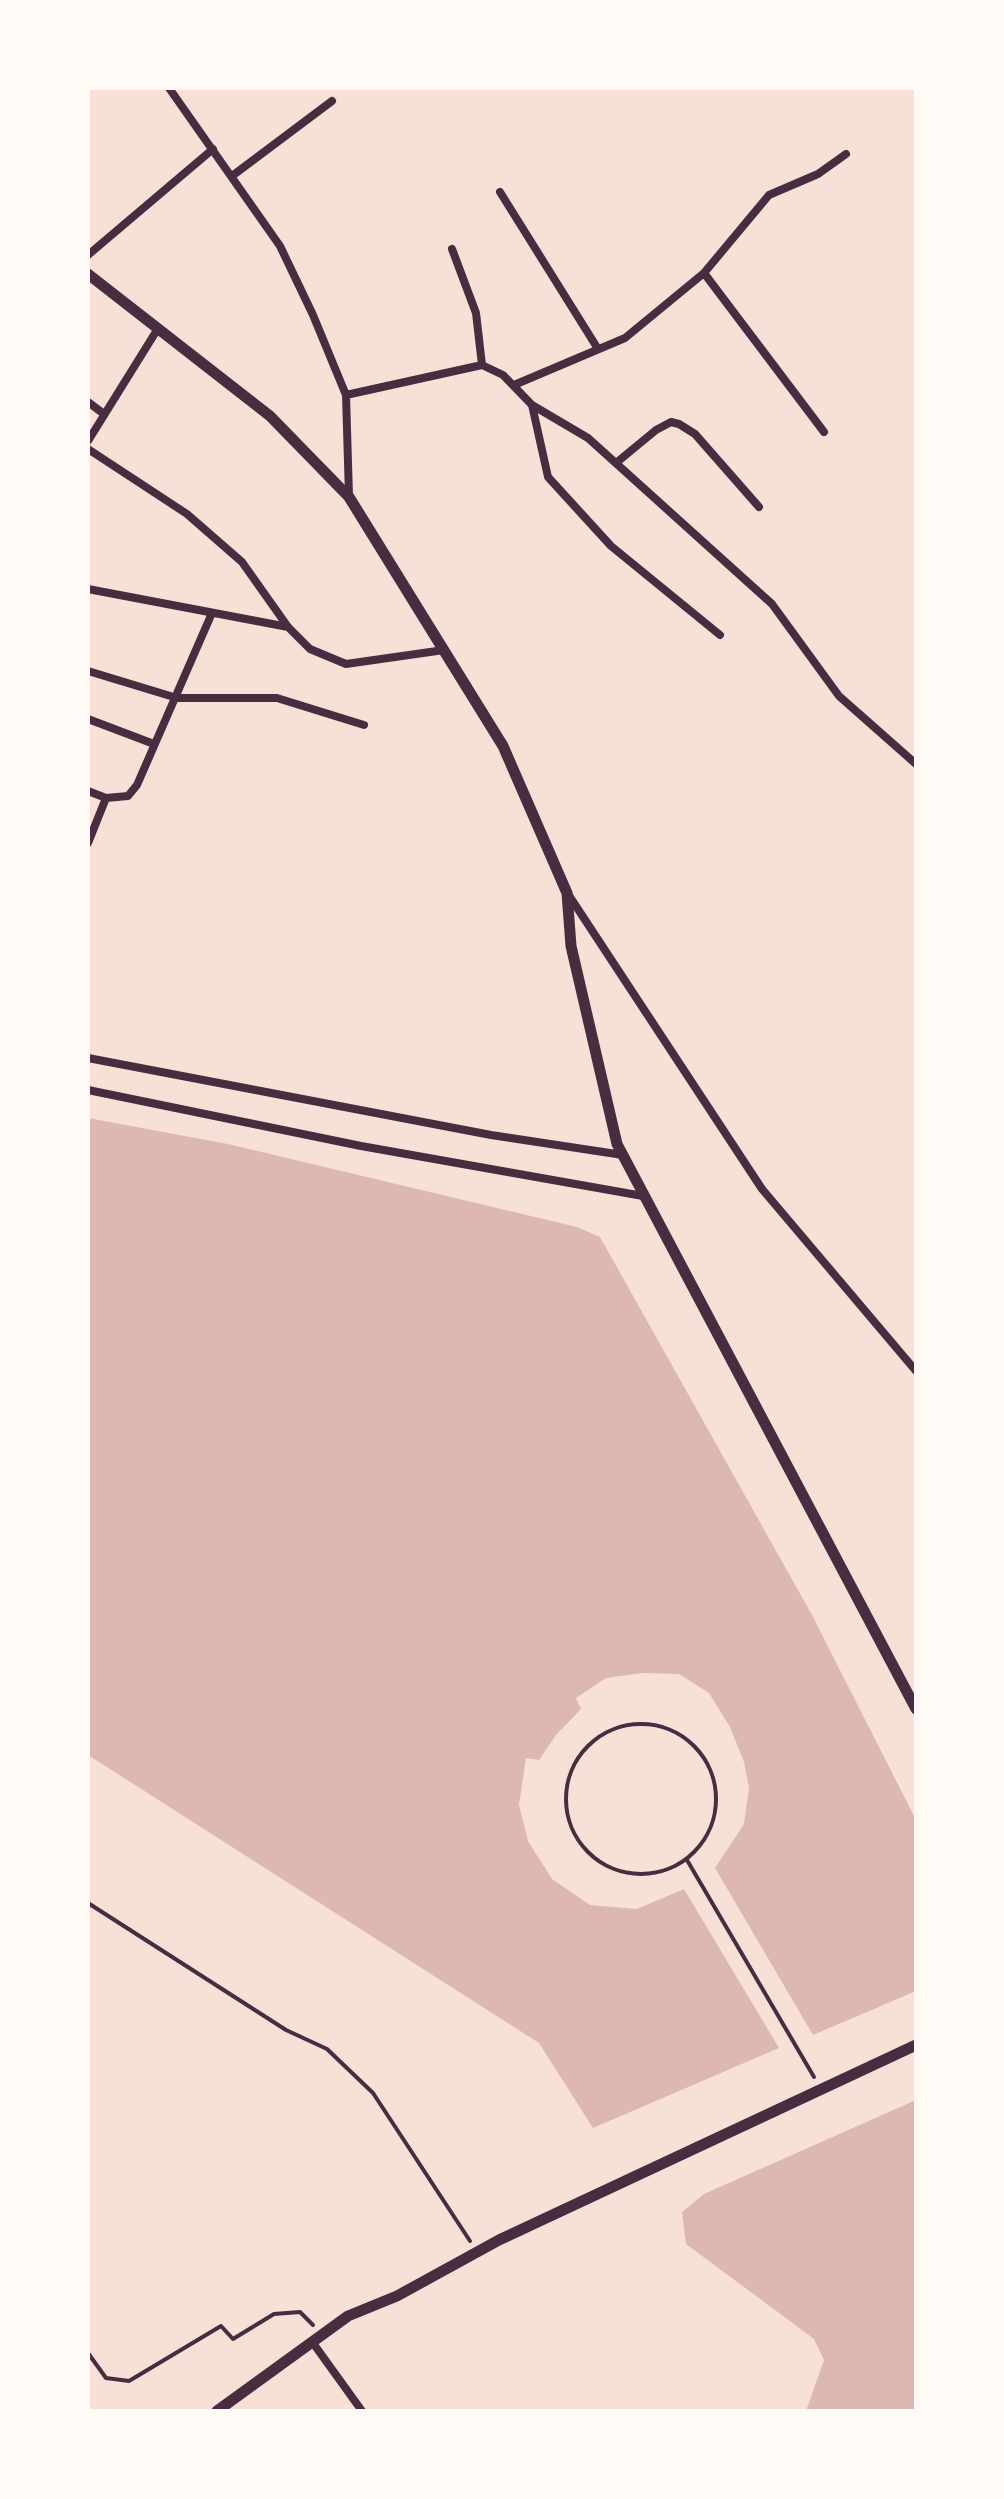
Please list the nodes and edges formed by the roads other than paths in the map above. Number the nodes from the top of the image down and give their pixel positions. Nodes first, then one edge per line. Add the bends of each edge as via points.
1 (169, 88) edge
2 (332, 101) dead end
3 (213, 149) junction
4 (846, 154) dead end
5 (232, 176) junction
6 (500, 192) dead end
7 (452, 249) dead end
8 (88, 255) edge
9 (704, 273) junction
10 (88, 274) edge
11 (157, 330) junction
12 (598, 349) junction
13 (482, 365) junction
14 (514, 385) junction
15 (346, 395) junction
16 (88, 402) edge
17 (532, 405) junction
18 (104, 414) junction
19 (824, 432) dead end
20 (88, 441) edge
21 (88, 449) edge
22 (616, 463) junction
23 (349, 497) junction
24 (759, 507) dead end
25 (88, 589) edge
26 (212, 613) junction
27 (288, 627) junction
28 (720, 635) dead end
29 (444, 650) junction
30 (88, 671) edge
31 (177, 698) junction
32 (88, 719) edge
33 (364, 725) dead end
34 (154, 744) junction
35 (916, 764) edge
36 (88, 791) edge
37 (106, 798) junction
38 (88, 843) edge
39 (567, 893) junction
40 (88, 1058) edge
41 (88, 1090) edge
42 (623, 1155) junction
43 (643, 1196) junction
44 (916, 1371) edge
45 (916, 1709) edge
46 (916, 2045) edge
47 (318, 2339) junction
48 (217, 2411) edge
49 (362, 2411) edge

1 - 3 street
2 - 5 street
3 - 5 street
3 - 8 street
4 - 9 street via 818,174 769,195
5 - 15 street via 280,246
6 - 12 street
7 - 13 street via 476,313
9 - 12 street via 625,338
9 - 19 street
10 - 11 street
11 - 18 street
11 - 23 street via 270,416
12 - 14 street
13 - 14 street
13 - 15 street
14 - 17 street
15 - 23 street
16 - 18 street
17 - 22 street via 588,438
17 - 28 street via 548,477 611,546
18 - 20 street
21 - 27 street via 187,514 231,552
22 - 24 street via 656,430 679,424 695,434
22 - 35 street via 772,604 839,696
23 - 29 street
25 - 26 street
26 - 27 street
26 - 31 street
27 - 29 street via 310,649 346,664
29 - 39 street via 503,746
30 - 31 street
31 - 33 street via 277,698
31 - 34 street
32 - 34 street
34 - 37 street via 128,796
36 - 37 street
37 - 38 street
39 - 42 street via 571,946
39 - 44 street via 762,1189
40 - 42 street
41 - 43 street
42 - 43 street
43 - 45 street
46 - 47 street via 348,2316
47 - 48 street
47 - 49 street

